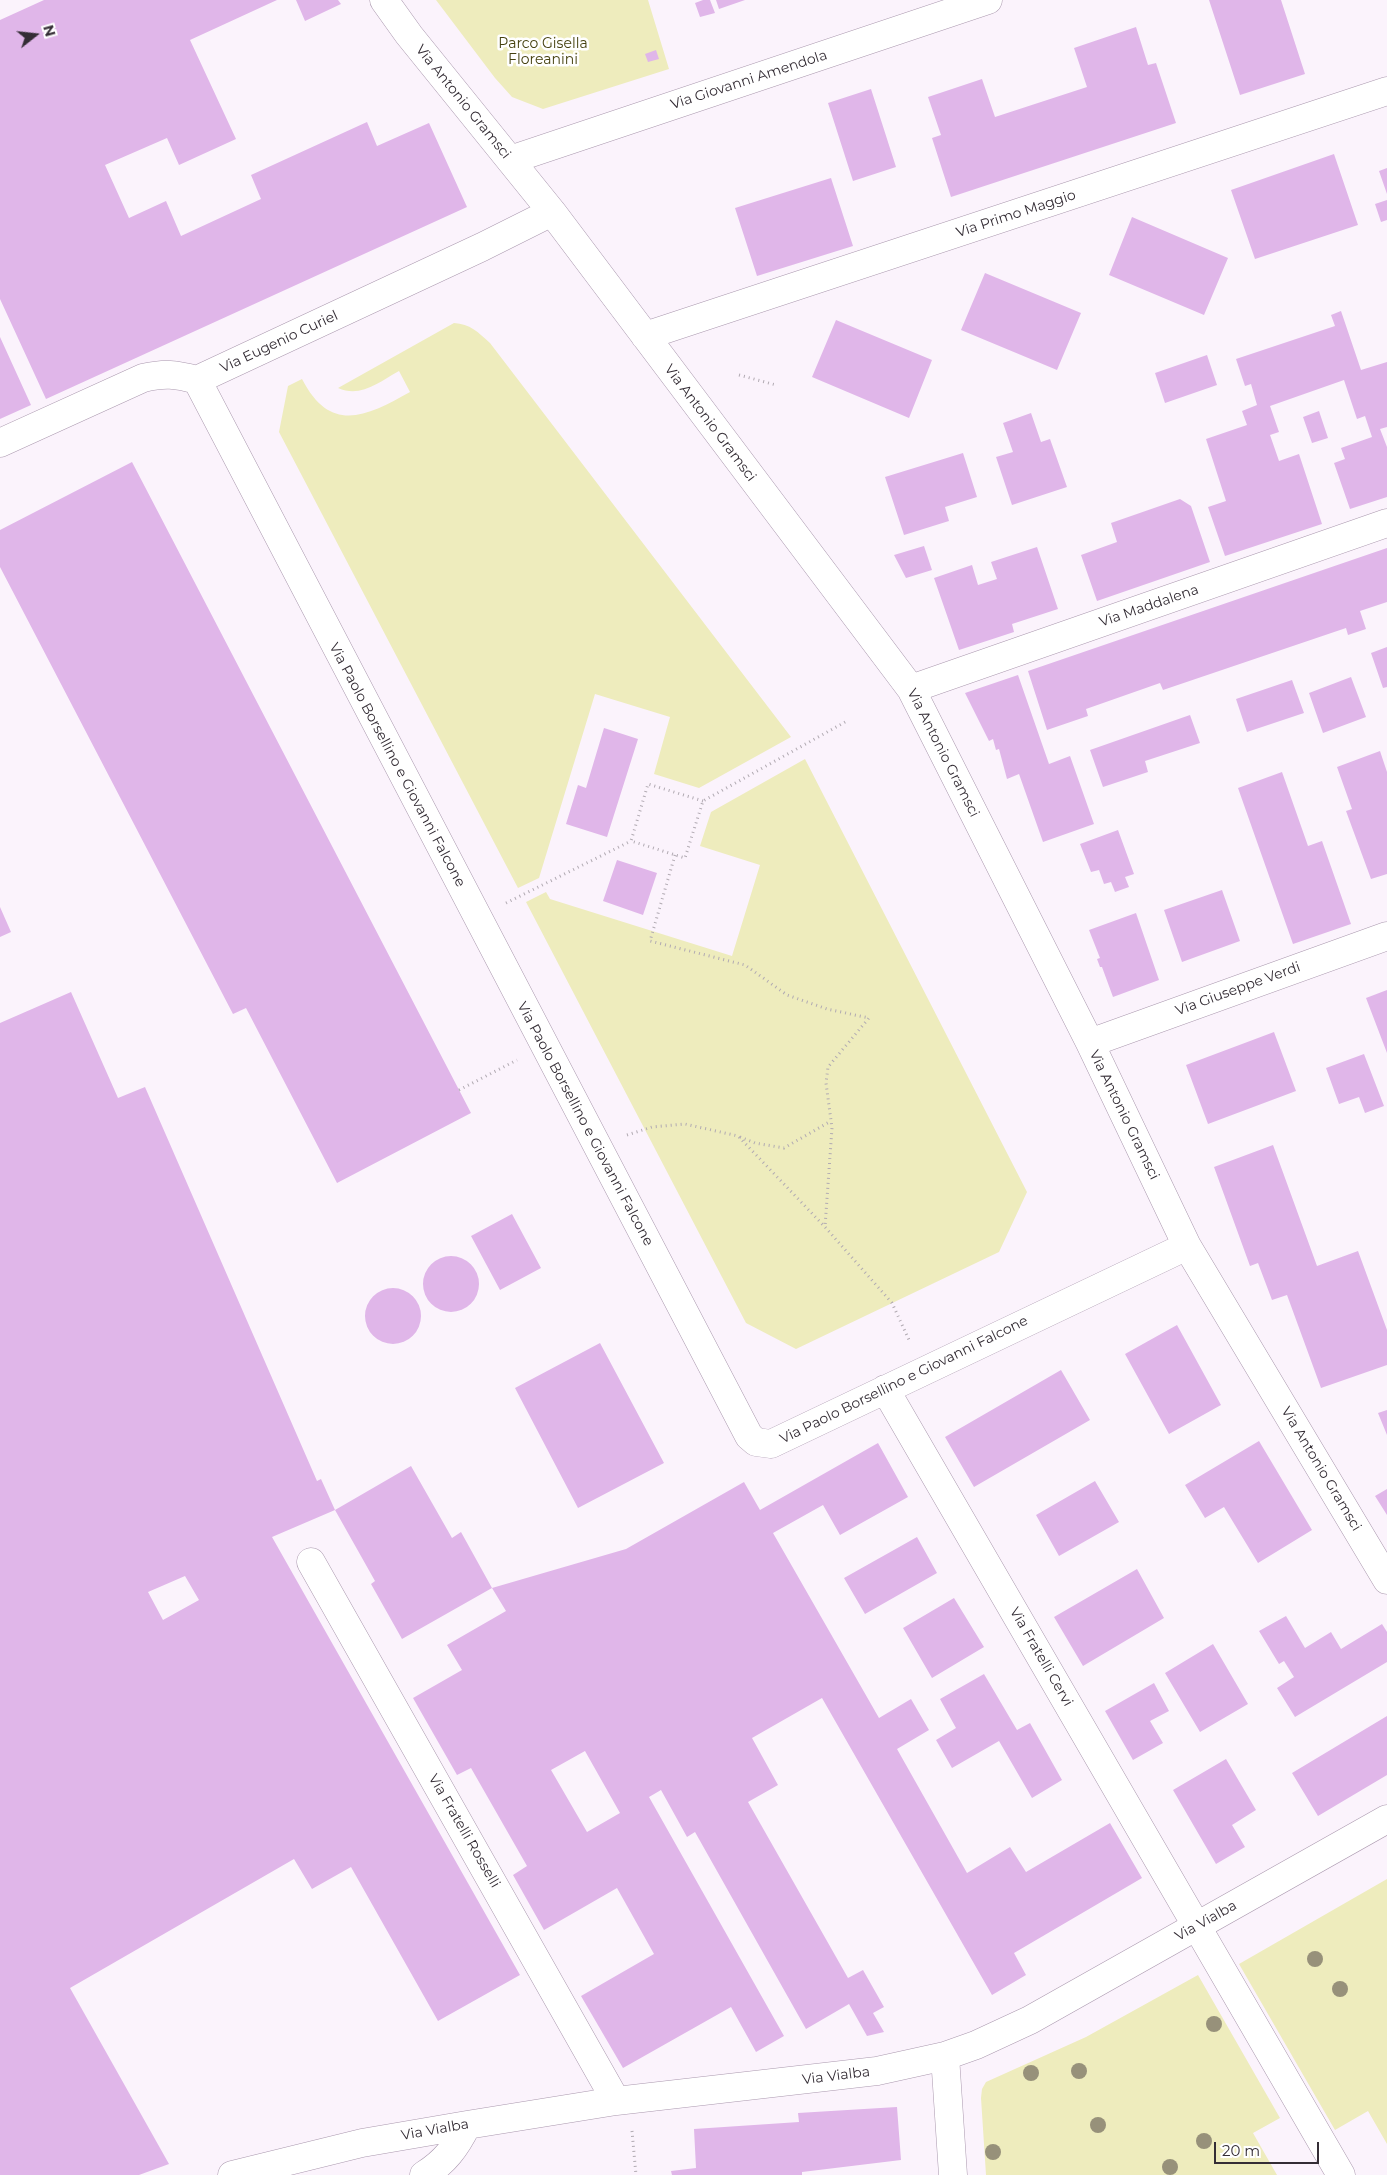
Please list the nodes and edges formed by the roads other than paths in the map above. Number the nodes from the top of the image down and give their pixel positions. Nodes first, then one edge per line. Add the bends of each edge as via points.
1 (384, 0) edge
2 (988, 0) edge
3 (1387, 91) edge
4 (510, 160) junction
5 (552, 212) junction
6 (645, 336) junction
7 (197, 380) junction
8 (0, 443) edge
9 (1387, 523) edge
10 (911, 689) junction
11 (1387, 936) edge
12 (1090, 1042) junction
13 (1188, 1246) junction
14 (885, 1389) junction
15 (311, 1562) dead end
16 (1387, 1580) edge
17 (1387, 1819) edge
18 (1198, 1925) junction
19 (945, 2056) junction
20 (616, 2101) junction
21 (467, 2125) junction
22 (232, 2175) edge
23 (424, 2175) edge
24 (953, 2175) edge
25 (1341, 2175) edge

1 - 4 street, Via Antonio Gramsci
2 - 4 street, Via Giovanni Amendola
3 - 6 street, Via Primo Maggio
4 - 5 street, Via Antonio Gramsci
5 - 6 street, Via Antonio Gramsci
5 - 7 street, Via Eugenio Curiel
6 - 10 street, Via Antonio Gramsci
7 - 8 street via 177,374 142,378
7 - 14 street, Via Paolo Borsellino e Giovanni Falcone via 749,1436 756,1442 771,1444
9 - 10 street, Via Maddalena
10 - 12 street, Via Antonio Gramsci
11 - 12 street, Via Giuseppe Verdi
12 - 13 street, Via Antonio Gramsci
13 - 14 street, Via Paolo Borsellino e Giovanni Falcone
13 - 16 street, Via Antonio Gramsci
14 - 18 street, Via Fratelli Cervi
15 - 20 street, Via Fratelli Rosselli
17 - 18 street, Via Vialba
18 - 19 street, Via Vialba via 1030,2020
18 - 25 street, Via Fratelli Cervi
19 - 20 street, Via Vialba via 877,2071
19 - 24 street
20 - 21 street, Via Vialba
21 - 22 street, Via Vialba via 362,2143
21 - 23 street via 451,2154

